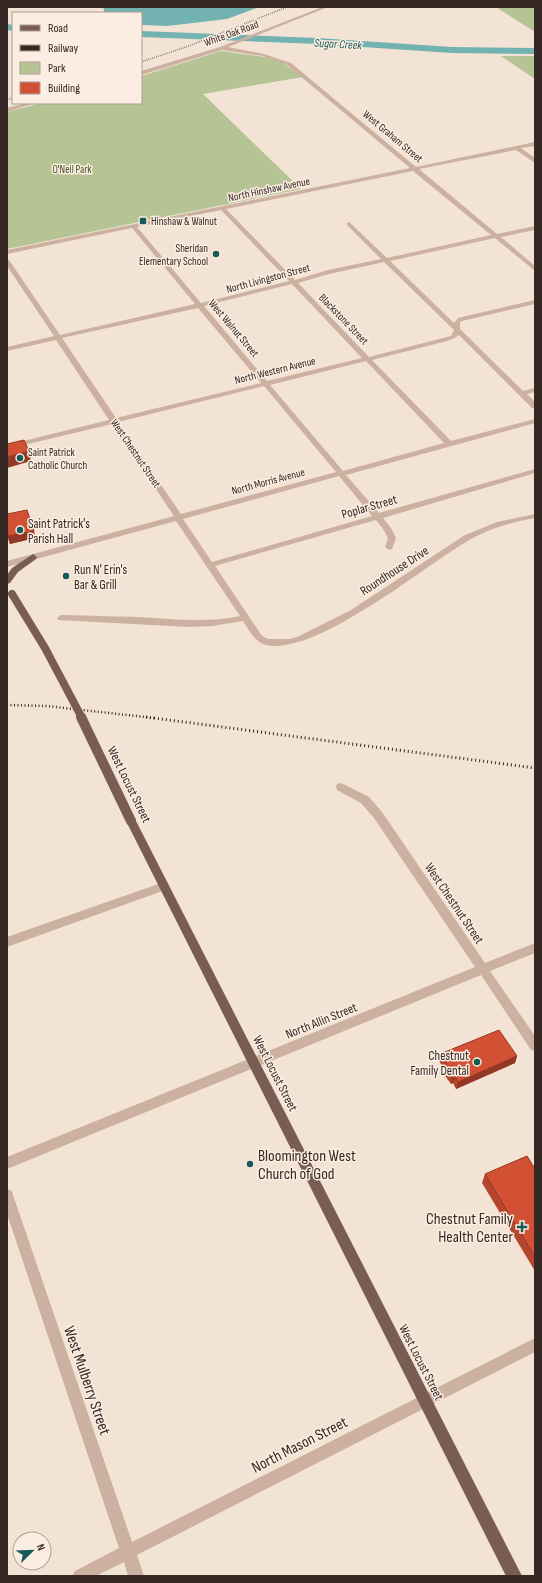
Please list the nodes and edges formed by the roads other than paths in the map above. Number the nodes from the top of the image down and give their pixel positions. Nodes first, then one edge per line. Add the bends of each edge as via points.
1 (326, 7) edge
2 (222, 48) junction
3 (142, 73) edge
4 (28, 104) edge
5 (7, 110) edge
6 (535, 144) edge
7 (517, 148) junction
8 (535, 162) edge
9 (417, 169) junction
10 (223, 209) junction
11 (348, 224) dead end
12 (134, 227) junction
13 (535, 228) edge
14 (497, 236) junction
15 (7, 252) edge
16 (386, 260) junction
17 (7, 261) edge
18 (535, 269) edge
19 (293, 282) junction
20 (535, 302) edge
21 (200, 305) junction
22 (456, 328) junction
23 (58, 337) junction
24 (7, 349) edge
25 (367, 358) junction
26 (266, 383) junction
27 (535, 390) edge
28 (522, 393) junction
29 (535, 406) edge
30 (114, 421) junction
31 (535, 421) edge
32 (450, 444) junction
33 (7, 447) edge
34 (535, 471) edge
35 (342, 473) junction
36 (535, 516) edge
37 (178, 517) junction
38 (378, 517) junction
39 (389, 547) dead end
40 (33, 557) junction
41 (7, 564) edge
42 (210, 565) junction
43 (7, 581) edge
44 (9, 590) edge
45 (61, 618) dead end
46 (246, 618) junction
47 (267, 642) joint
48 (341, 786) dead end
49 (164, 886) junction
50 (7, 942) edge
51 (535, 948) edge
52 (483, 969) junction
53 (535, 1046) edge
54 (254, 1062) junction
55 (7, 1163) edge
56 (7, 1195) edge
57 (535, 1344) edge
58 (425, 1401) junction
59 (128, 1552) junction
60 (80, 1576) edge
61 (136, 1576) edge
62 (514, 1576) edge

1 - 2 street, White Oak Road
2 - 3 street, White Oak Road
2 - 9 street, West Graham Street via 273,57 289,64
4 - 5 street
6 - 7 street, North Hinshaw Avenue
7 - 8 street
7 - 9 street, North Hinshaw Avenue
9 - 10 street, North Hinshaw Avenue
9 - 14 street, West Graham Street
10 - 12 street, North Hinshaw Avenue
10 - 19 street, Blackstone Street
11 - 16 street
12 - 15 street, North Hinshaw Avenue
12 - 21 street, West Walnut Street
13 - 14 street, North Livingston Street
14 - 16 street, North Livingston Street
14 - 18 street, West Graham Street
16 - 19 street, North Livingston Street
16 - 22 street
17 - 23 street, West Chestnut Street
19 - 21 street, North Livingston Street
19 - 25 street, Blackstone Street
20 - 22 street, North Western Avenue via 460,319
21 - 23 street, North Livingston Street
21 - 26 street, West Walnut Street
22 - 25 street, North Western Avenue via 457,333 453,337
22 - 28 street
23 - 24 street, North Livingston Street
23 - 30 street, West Chestnut Street
25 - 26 street, North Western Avenue
25 - 32 street, Blackstone Street
26 - 30 street, North Western Avenue
26 - 35 street, West Walnut Street
27 - 28 street
28 - 29 street
30 - 33 street, North Western Avenue
30 - 37 street, West Chestnut Street
31 - 32 street, North Morris Avenue
32 - 35 street, North Morris Avenue
34 - 38 street, Poplar Street
35 - 37 street, North Morris Avenue
35 - 38 street, West Walnut Street
36 - 47 street, Roundhouse Drive via 502,523 468,537 354,612 300,639 279,643
37 - 40 street, North Morris Avenue
37 - 42 street, West Chestnut Street
38 - 39 street, West Walnut Street via 391,534
38 - 42 street, Poplar Street
40 - 41 street, North Morris Avenue
40 - 43 main road via 15,570
42 - 46 street, West Chestnut Street
44 - 49 main road, West Locust Street, bridge via 28,617 61,678
45 - 46 street via 168,623 225,623
46 - 47 street, West Chestnut Street via 259,638
48 - 52 street, West Chestnut Street via 365,800 378,815
49 - 50 street
49 - 54 main road, West Locust Street
51 - 52 street, North Allin Street
52 - 53 street, West Chestnut Street
52 - 54 street, North Allin Street
54 - 55 street, North Allin Street
54 - 58 main road, West Locust Street
56 - 59 street, West Mulberry Street
57 - 58 street, North Mason Street
58 - 59 street, North Mason Street
58 - 62 main road, West Locust Street
59 - 60 street, North Mason Street
59 - 61 street, West Mulberry Street

